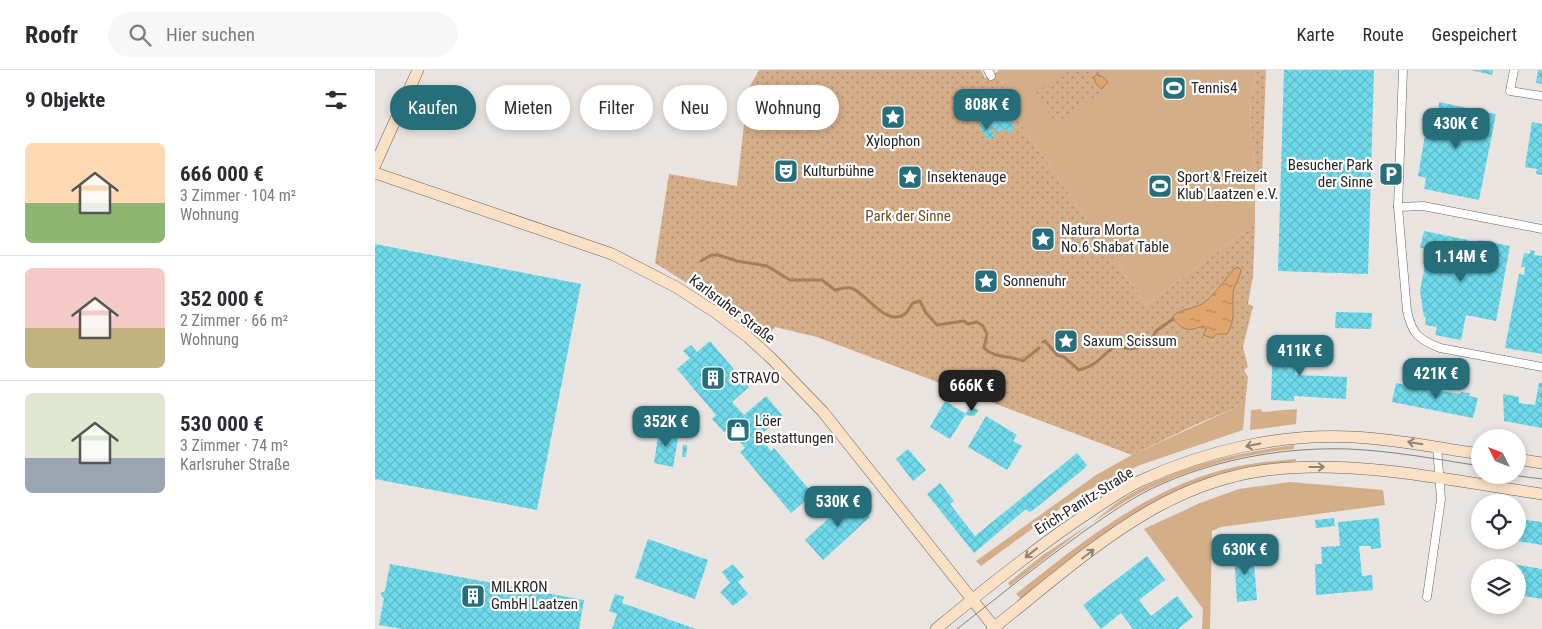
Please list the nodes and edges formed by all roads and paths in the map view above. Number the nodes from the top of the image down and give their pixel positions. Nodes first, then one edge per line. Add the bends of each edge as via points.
1 (418, 70) edge
2 (1403, 70) edge
3 (1514, 70) edge
4 (1542, 96) edge
5 (375, 165) edge
6 (375, 173) edge
7 (1397, 207) junction
8 (1542, 229) edge
9 (1542, 367) edge
10 (1437, 447) junction
11 (1471, 453) edge
12 (1526, 460) edge
13 (1542, 463) edge
14 (1441, 479) junction
15 (1542, 494) edge
16 (1427, 596) dead end
17 (972, 599) junction
18 (994, 628) edge
19 (936, 629) edge

1 - 5 main road
2 - 7 street
3 - 4 street via 1510,91
6 - 17 main road, Karlsruher Straße via 611,254 677,287 715,312 772,359 823,412
7 - 8 street via 1423,206
7 - 9 street via 1407,310 1415,334 1440,348
10 - 11 main road, Erich-Panitz-Straße
10 - 14 street
10 -> 17 main road, Erich-Panitz-Straße via 1351,437 1308,438 1270,442 1182,464 1139,482 1099,505
12 - 13 main road
14 - 15 main road
14 - 16 street
18 -> 14 main road via 1118,531 1154,509 1212,483 1266,470 1302,467 1361,469
17 - 18 main road, Karlsruher Straße
17 - 19 main road, Erich-Panitz-Straße

